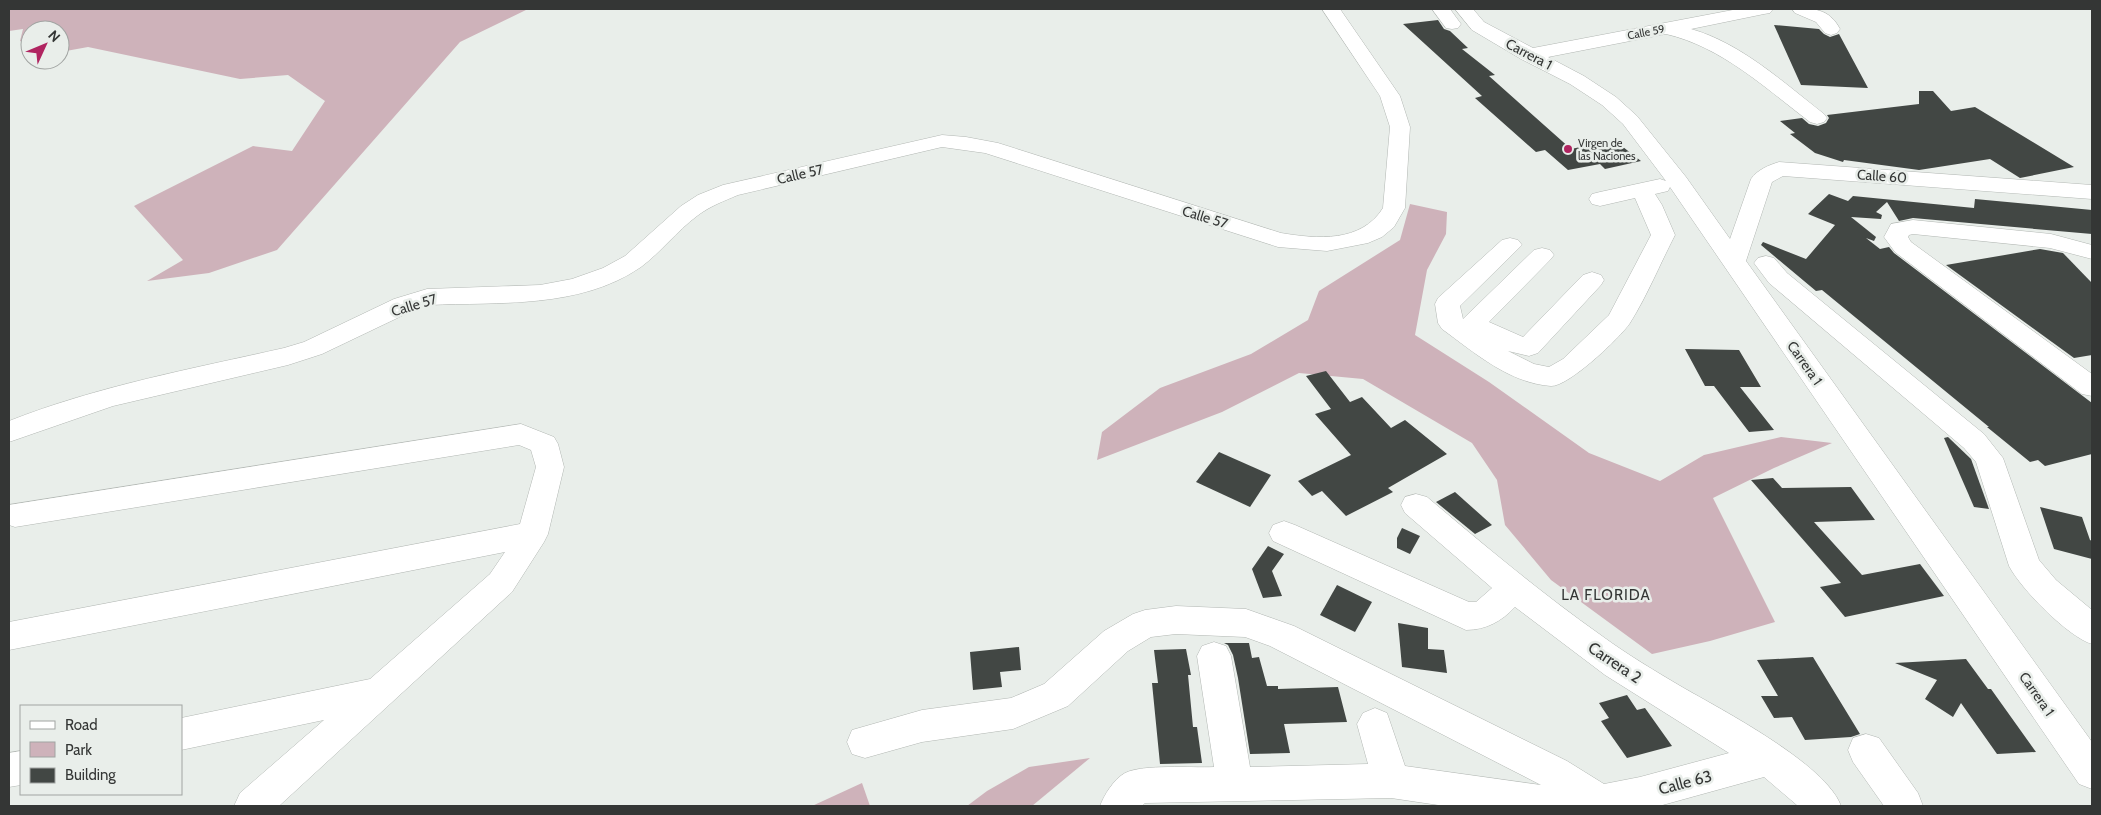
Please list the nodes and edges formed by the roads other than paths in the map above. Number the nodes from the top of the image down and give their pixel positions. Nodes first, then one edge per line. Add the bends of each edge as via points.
1 (1330, 9) edge
2 (1442, 9) edge
3 (1764, 9) edge
4 (1800, 9) edge
5 (1458, 16) edge
6 (1668, 28) junction
7 (1831, 29) dead end
8 (1528, 55) junction
9 (1818, 118) dead end
10 (1678, 182) junction
11 (1642, 190) junction
12 (2092, 192) edge
13 (1600, 198) dead end
14 (1510, 245) dead end
15 (2092, 252) edge
16 (1542, 255) dead end
17 (1734, 262) junction
18 (1766, 263) dead end
19 (1592, 280) dead end
20 (1468, 328) junction
21 (2092, 386) edge
22 (9, 432) edge
23 (1416, 505) dead end
24 (15, 515) dead end
25 (1284, 533) dead end
26 (533, 534) junction
27 (1512, 588) junction
28 (2092, 630) edge
29 (9, 636) edge
30 (1214, 656) dead end
31 (378, 693) junction
32 (1375, 724) dead end
33 (182, 734) edge
34 (865, 742) dead end
35 (1866, 750) dead end
36 (1768, 759) junction
37 (2092, 772) edge
38 (1391, 781) junction
39 (1235, 785) junction
40 (1601, 802) junction
41 (1540, 804) edge
42 (253, 806) edge
43 (1118, 806) edge
44 (1823, 806) edge
45 (1905, 806) edge

1 - 22 street, Calle 57 via 1390,96 1400,127 1394,208 1378,230 1360,240 1310,244 1278,240 990,148 942,141 731,190 689,211 633,261 577,286 540,293 427,297 313,348 83,404
2 - 5 street, Carrera 1
3 - 6 street, Calle 59
4 - 7 street via 1828,21
5 - 8 street, Carrera 1
6 - 8 street, Calle 59
6 - 9 street via 1714,45
8 - 10 street, Carrera 1 via 1609,101 1630,120
10 - 11 street
10 - 17 street, Carrera 1
11 - 13 street
11 - 20 street via 1663,235 1619,320 1572,365 1553,377 1528,372 1501,359
12 - 17 street, Calle 60 via 1779,169 1762,179
14 - 20 street via 1447,304 1451,323
15 - 21 street via 2051,241 1912,227 1899,229 1896,237 1903,247
16 - 20 street
17 - 37 street, Carrera 1
18 - 28 street via 1778,278 1974,441 1989,458 2025,566 2045,589
19 - 20 street via 1529,346
23 - 27 street, Carrera 2
24 - 26 street via 521,434 544,444 550,467
25 - 27 street via 1466,616 1476,617 1489,612
26 - 29 street
26 - 31 street via 501,582
27 - 36 street, Carrera 2 via 1617,665
30 - 39 street
31 - 33 street
31 - 42 street
32 - 38 street
34 - 40 street via 922,726 1013,713 1056,695 1116,641 1144,624 1176,620 1246,624 1308,649 1554,773
35 - 45 street
36 - 40 street, Calle 63
36 - 44 street, Carrera 2
38 - 39 street, Calle 63
38 - 41 street, Calle 63
39 - 43 street, Calle 63 via 1136,786
40 - 41 street, Calle 63 via 1562,806

